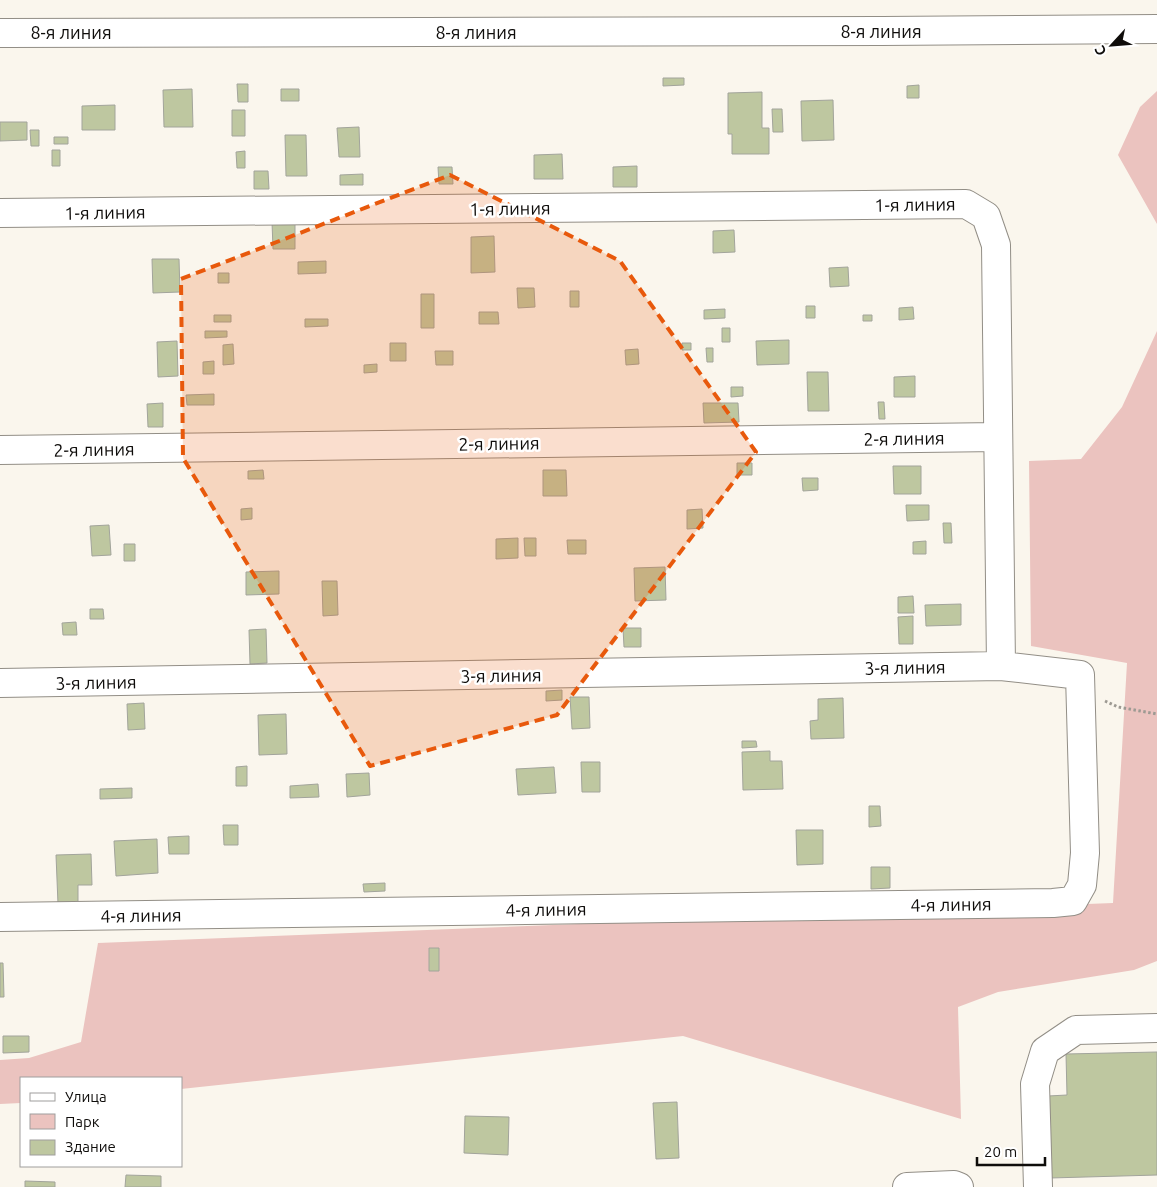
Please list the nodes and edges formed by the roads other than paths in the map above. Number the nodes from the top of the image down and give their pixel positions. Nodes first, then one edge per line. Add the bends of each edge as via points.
1 (1157, 29) edge
2 (0, 33) edge
3 (0, 214) edge
4 (998, 437) junction
5 (0, 450) edge
6 (1001, 666) junction
7 (0, 683) edge
8 (1082, 885) joint
9 (0, 917) edge
10 (1157, 1028) edge
11 (907, 1187) edge
12 (959, 1187) edge
13 (1038, 1187) edge

1 - 2 street, 8-я линия
3 - 4 street, 1-я линия via 966,204 986,216 996,245
4 - 5 street, 2-я линия
4 - 6 street, 1-я линия
6 - 7 street, 3-я линия
6 - 8 street, 3-я линия via 1080,675 1085,853
8 - 9 street, 4-я линия via 1073,901 1053,903
10 - 13 street via 1076,1030 1045,1051 1035,1084
11 - 12 street

